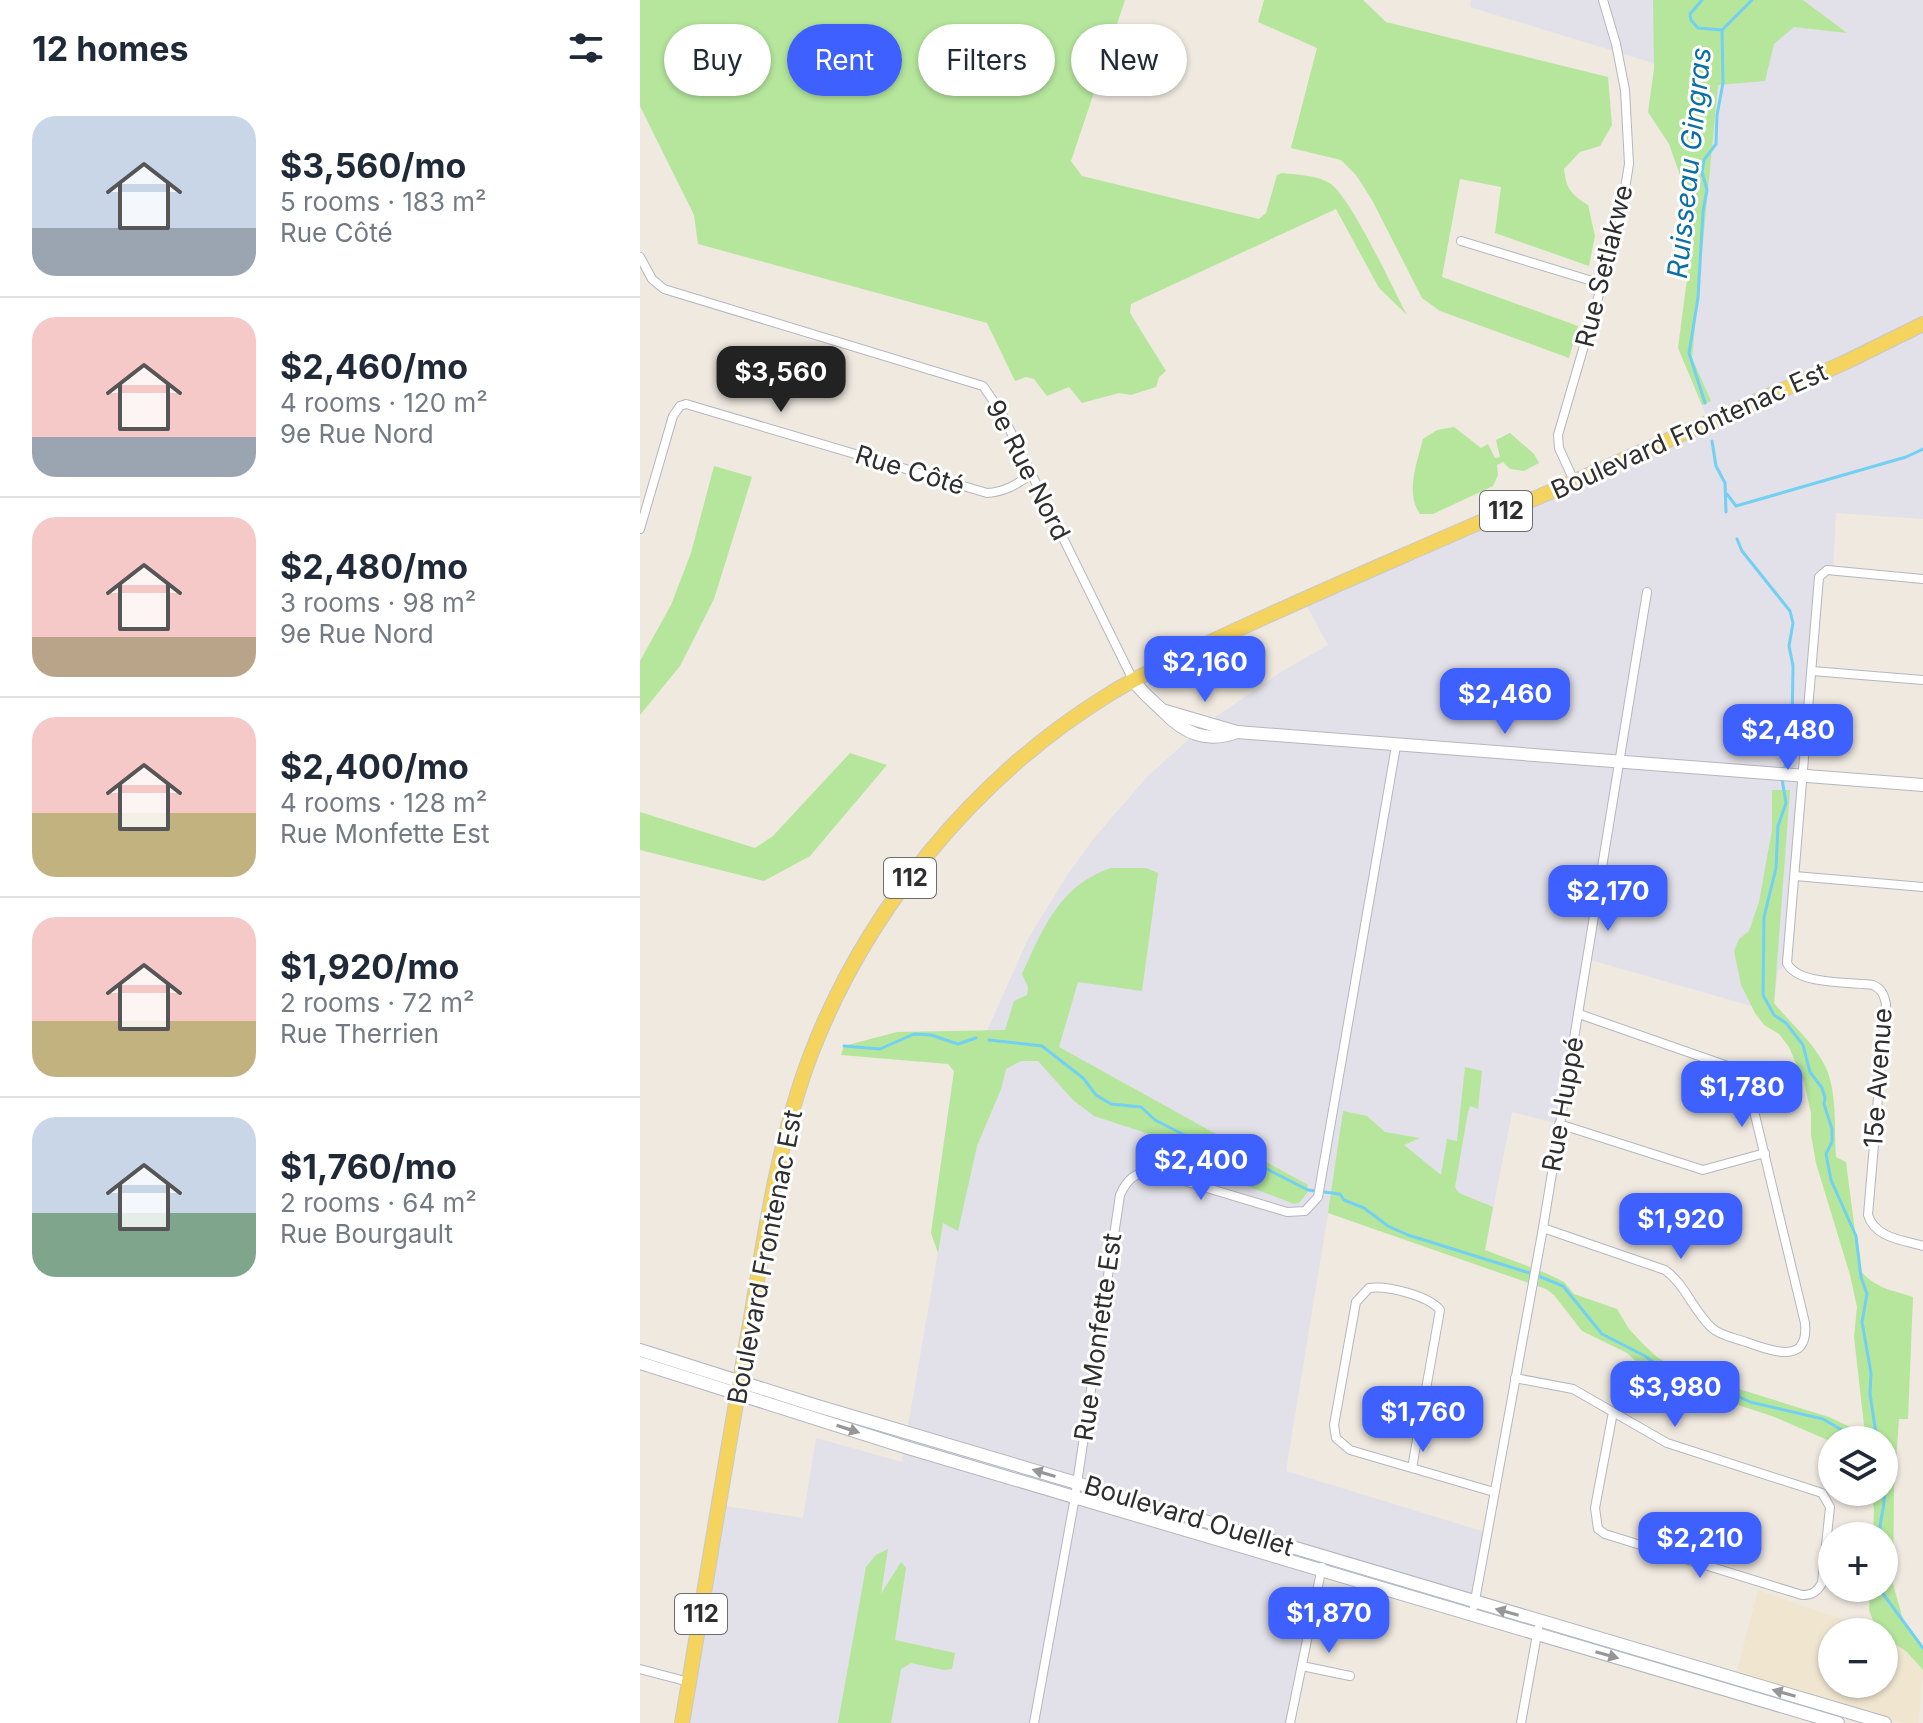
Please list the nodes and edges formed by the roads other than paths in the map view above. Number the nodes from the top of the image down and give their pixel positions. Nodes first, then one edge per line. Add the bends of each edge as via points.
1 (1603, 0) edge
2 (1461, 241) dead end
3 (640, 257) edge
4 (644, 273) edge
5 (1602, 284) junction
6 (1923, 324) edge
7 (1032, 473) junction
8 (1574, 481) junction
9 (640, 529) edge
10 (1923, 579) edge
11 (1647, 592) dead end
12 (1812, 671) junction
13 (1133, 680) junction
14 (1923, 680) edge
15 (1396, 746) junction
16 (1621, 761) junction
17 (1797, 775) junction
18 (1923, 785) edge
19 (1795, 876) junction
20 (1923, 887) edge
21 (1579, 1014) junction
22 (1559, 1124) junction
23 (1765, 1153) junction
24 (1543, 1228) junction
25 (1923, 1246) edge
26 (640, 1350) edge
27 (640, 1363) edge
28 (1515, 1378) junction
29 (738, 1388) junction
30 (813, 1411) junction
31 (1613, 1412) junction
32 (1412, 1468) junction
33 (1076, 1483) junction
34 (1494, 1492) junction
35 (1075, 1497) junction
36 (1323, 1564) junction
37 (1474, 1608) junction
38 (1539, 1628) junction
39 (1302, 1666) junction
40 (640, 1669) edge
41 (1350, 1676) dead end
42 (689, 1682) junction
43 (682, 1723) edge
44 (1034, 1723) edge
45 (1290, 1723) edge
46 (1521, 1723) edge
47 (1838, 1723) edge
48 (1885, 1723) edge

1 - 5 street, Rue Setlakwe via 1625,90 1629,164
2 - 5 street
3 - 4 street, 9e Rue Nord
4 - 7 street, 9e Rue Nord via 664,289 983,386
5 - 8 street, Rue Setlakwe via 1558,435
6 - 8 main road, Boulevard Frontenac Est / 112
7 - 9 street, Rue Côté via 1000,492 987,493 686,404 673,416
7 - 13 street, 9e Rue Nord
8 - 13 main road, Boulevard Frontenac Est / 112
10 - 12 street via 1827,570 1821,574
11 - 16 street, Rue Huppé
12 - 14 street
12 - 17 street
13 - 15 street, 9e Rue Nord via 1179,727 1194,734 1222,738 1237,732
13 - 29 main road, Boulevard Frontenac Est / 112 via 1062,726 992,785 932,850 861,949 796,1098 768,1213
15 - 16 street, 9e Rue Nord
15 - 33 street, Rue Monfette Est via 1318,1197 1305,1211 1295,1213 1151,1171 1125,1185 1117,1207
16 - 17 street, 9e Rue Nord
16 - 21 street, Rue Huppé
17 - 18 street, 9e Rue Nord
17 - 19 street
19 - 20 street
19 - 25 street, 15e Avenue via 1790,970 1802,977 1873,985 1884,996 1868,1215 1882,1234
21 - 22 street, Rue Huppé
21 - 23 street via 1742,1071
22 - 23 street via 1703,1170
22 - 24 street, Rue Huppé
23 - 24 street via 1805,1323 1805,1338 1788,1353 1721,1334 1665,1270
24 - 28 street, Rue Huppé
26 - 29 street, Boulevard Ouellet
27 - 29 street, Boulevard Ouellet
28 - 31 street via 1573,1389
28 - 34 street, Rue Huppé
29 - 30 street, Boulevard Ouellet
29 - 42 main road, Boulevard Frontenac Est / 112
33 -> 30 street, Boulevard Ouellet
30 -> 35 street, Boulevard Ouellet via 905,1447
31 - 31 street via 1595,1516 1598,1529 1795,1593 1814,1594 1822,1583 1830,1507 1822,1493 1667,1443
32 - 32 street via 1441,1316 1427,1299 1369,1288 1358,1297 1336,1438 1350,1450
32 - 34 street
33 - 35 street, Rue Monfette Est
33 - 36 street, Boulevard Ouellet
34 - 37 street, Rue Huppé
35 - 36 street, Boulevard Ouellet
35 - 44 street, Rue Monfette Est
36 - 37 street, Boulevard Ouellet
36 - 39 street
37 - 38 street, Boulevard Ouellet
38 - 46 street
38 -> 47 street, Boulevard Ouellet
48 -> 38 street, Boulevard Ouellet
39 - 41 street
39 - 45 street
40 - 42 street
42 - 43 main road, Boulevard Frontenac Est / 112

